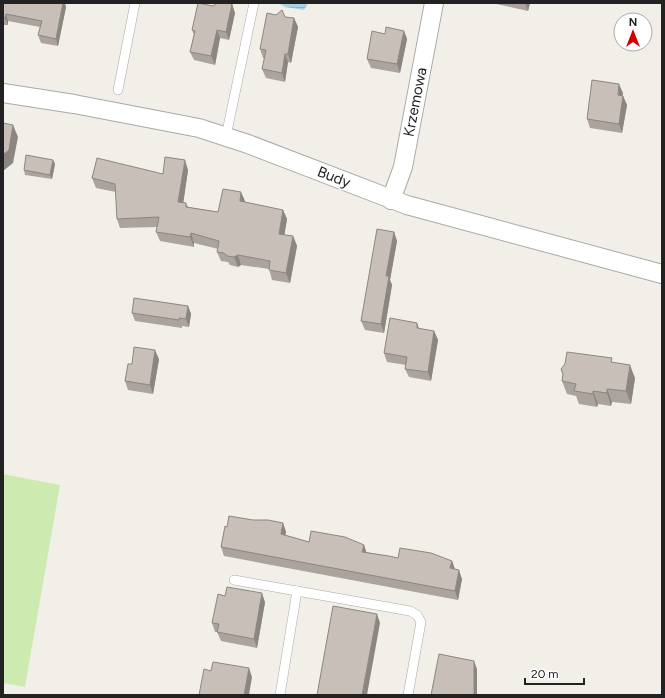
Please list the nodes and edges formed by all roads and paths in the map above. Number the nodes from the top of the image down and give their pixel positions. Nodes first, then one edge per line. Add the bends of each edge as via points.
1 (135, 3) edge
2 (254, 3) edge
3 (434, 3) edge
4 (118, 90) dead end
5 (3, 93) edge
6 (226, 136) junction
7 (391, 200) junction
8 (662, 274) edge
9 (234, 580) dead end
10 (297, 591) junction
11 (280, 695) edge
12 (408, 695) edge

1 - 4 lane
2 - 6 lane
3 - 7 street, Krzemowa via 403,167
5 - 6 street, Budy via 199,128
6 - 7 street, Budy
7 - 8 street, Budy
9 - 10 lane
10 - 11 lane
10 - 12 lane via 410,611 417,615 421,622

